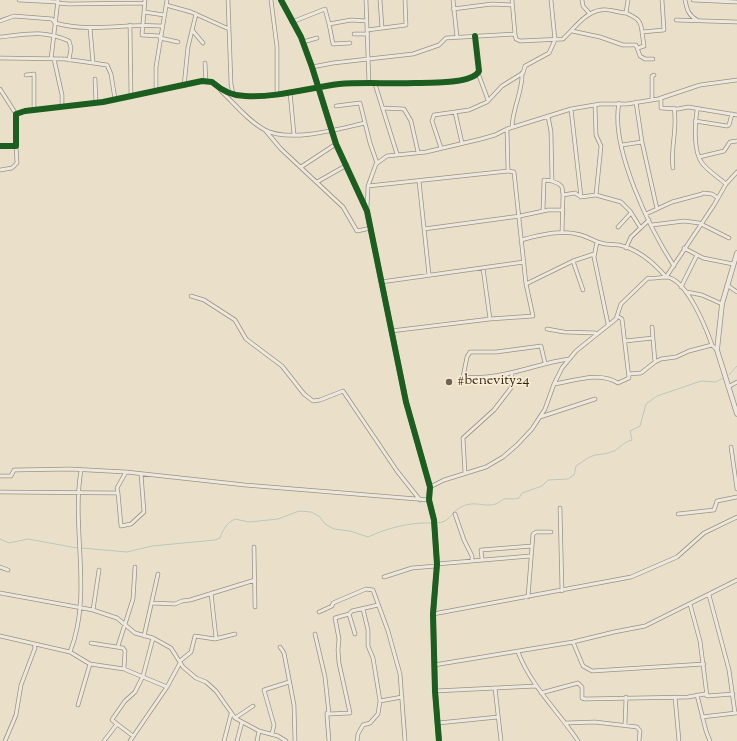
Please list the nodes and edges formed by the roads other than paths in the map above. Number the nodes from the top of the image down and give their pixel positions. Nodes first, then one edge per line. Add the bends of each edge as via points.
1 (19, 0) edge
2 (167, 0) edge
3 (228, 0) edge
4 (271, 0) edge
5 (281, 0) edge
6 (366, 0) edge
7 (380, 0) edge
8 (405, 0) edge
9 (453, 0) edge
10 (512, 0) edge
11 (551, 0) edge
12 (582, 0) edge
13 (628, 0) edge
14 (662, 0) edge
15 (685, 0) edge
16 (693, 0) edge
17 (705, 0) edge
18 (57, 2) edge
19 (89, 2) edge
20 (144, 2) edge
21 (737, 2) edge
22 (512, 4) junction
23 (166, 5) junction
24 (453, 8) junction
25 (144, 12) junction
26 (626, 13) junction
27 (196, 14) junction
28 (590, 14) junction
29 (164, 15) junction
30 (676, 20) dead end
31 (698, 20) junction
32 (0, 21) edge
33 (367, 21) junction
34 (292, 22) junction
35 (737, 22) edge
36 (55, 23) junction
37 (329, 24) junction
38 (130, 25) junction
39 (143, 25) junction
40 (162, 26) junction
41 (90, 28) junction
42 (382, 28) junction
43 (230, 29) junction
44 (192, 30) junction
45 (572, 31) junction
46 (367, 32) junction
47 (642, 32) junction
48 (54, 34) junction
49 (354, 34) dead end
50 (515, 34) junction
51 (475, 36) junction
52 (0, 37) edge
53 (160, 37) junction
54 (457, 37) junction
55 (318, 38) dead end
56 (555, 40) junction
57 (178, 42) dead end
58 (303, 42) junction
59 (350, 42) dead end
60 (203, 43) dead end
61 (638, 48) junction
62 (0, 58) edge
63 (52, 59) junction
64 (368, 59) junction
65 (653, 59) dead end
66 (69, 60) junction
67 (93, 62) junction
68 (205, 63) dead end
69 (312, 67) junction
70 (478, 72) junction
71 (522, 73) junction
72 (26, 75) dead end
73 (654, 75) dead end
74 (95, 79) dead end
75 (737, 80) edge
76 (206, 82) junction
77 (369, 84) junction
78 (376, 84) junction
79 (184, 86) junction
80 (319, 87) junction
81 (219, 88) junction
82 (0, 89) edge
83 (156, 92) junction
84 (290, 92) junction
85 (233, 94) junction
86 (277, 94) junction
87 (131, 97) junction
88 (661, 98) junction
89 (115, 99) junction
90 (488, 100) junction
91 (652, 100) junction
92 (636, 102) junction
93 (96, 103) junction
94 (619, 103) junction
95 (595, 105) junction
96 (336, 106) dead end
97 (62, 107) junction
98 (382, 108) junction
99 (674, 108) junction
100 (571, 109) junction
101 (34, 110) junction
102 (697, 110) junction
103 (455, 112) junction
104 (16, 114) junction
105 (732, 114) junction
106 (737, 115) edge
107 (548, 116) junction
108 (695, 121) junction
109 (365, 123) junction
110 (512, 127) junction
111 (507, 129) junction
112 (265, 130) junction
113 (331, 131) junction
114 (294, 135) junction
115 (737, 141) edge
116 (642, 142) junction
117 (462, 143) junction
118 (336, 144) junction
119 (622, 145) junction
120 (0, 146) edge
121 (16, 146) junction
122 (441, 148) junction
123 (418, 152) junction
124 (397, 154) junction
125 (699, 157) junction
126 (378, 163) junction
127 (347, 165) junction
128 (301, 167) junction
129 (673, 168) dead end
130 (0, 170) edge
131 (508, 171) junction
132 (737, 172) edge
133 (419, 181) junction
134 (552, 181) junction
135 (317, 182) junction
136 (726, 184) junction
137 (368, 186) junction
138 (563, 195) junction
139 (596, 195) junction
140 (580, 196) junction
141 (718, 198) junction
142 (656, 209) junction
143 (563, 210) junction
144 (367, 211) junction
145 (543, 211) junction
146 (631, 213) junction
147 (646, 214) junction
148 (520, 216) junction
149 (650, 220) junction
150 (701, 224) junction
151 (652, 225) junction
152 (640, 227) junction
153 (371, 228) junction
154 (618, 228) dead end
155 (424, 229) junction
156 (562, 232) junction
157 (729, 238) dead end
158 (521, 240) junction
159 (597, 242) junction
160 (626, 248) junction
161 (684, 248) junction
162 (594, 254) junction
163 (697, 255) junction
164 (737, 255) edge
165 (573, 261) junction
166 (524, 262) junction
167 (732, 264) junction
168 (674, 266) junction
169 (483, 268) junction
170 (429, 275) junction
171 (666, 277) junction
172 (381, 282) junction
173 (526, 284) junction
174 (727, 285) junction
175 (681, 287) junction
176 (583, 290) dead end
177 (687, 292) junction
178 (737, 292) edge
179 (191, 296) dead end
180 (722, 304) junction
181 (617, 316) junction
182 (490, 319) junction
183 (608, 324) junction
184 (652, 327) dead end
185 (547, 328) dead end
186 (391, 331) junction
187 (596, 333) junction
188 (653, 338) junction
189 (624, 341) junction
190 (712, 345) junction
191 (717, 350) junction
192 (569, 359) junction
193 (655, 362) junction
194 (545, 363) junction
195 (512, 373) junction
196 (629, 374) junction
197 (737, 382) edge
198 (554, 384) junction
199 (728, 387) junction
200 (595, 400) dead end
201 (736, 411) edge
202 (540, 417) junction
203 (731, 447) dead end
204 (81, 470) junction
205 (126, 472) junction
206 (466, 473) junction
207 (141, 474) junction
208 (0, 476) edge
209 (430, 487) junction
210 (737, 490) edge
211 (0, 492) edge
212 (77, 492) junction
213 (118, 493) junction
214 (737, 497) edge
215 (420, 500) junction
216 (429, 500) junction
217 (560, 508) dead end
218 (455, 514) dead end
219 (678, 514) dead end
220 (737, 517) edge
221 (551, 532) dead end
222 (532, 546) junction
223 (254, 547) dead end
224 (530, 556) junction
225 (482, 559) junction
226 (472, 560) junction
227 (436, 565) junction
228 (0, 567) edge
229 (135, 567) dead end
230 (8, 570) dead end
231 (99, 570) dead end
232 (158, 574) dead end
233 (384, 577) dead end
234 (255, 580) junction
235 (737, 580) edge
236 (562, 590) junction
237 (0, 593) edge
238 (211, 593) junction
239 (709, 595) junction
240 (528, 597) junction
241 (152, 603) junction
242 (690, 604) junction
243 (378, 605) junction
244 (256, 607) dead end
245 (81, 608) junction
246 (363, 609) junction
247 (93, 610) junction
248 (319, 612) dead end
249 (349, 614) junction
250 (433, 614) junction
251 (126, 626) junction
252 (235, 634) dead end
253 (315, 634) dead end
254 (355, 634) dead end
255 (0, 636) edge
256 (144, 636) junction
257 (153, 638) junction
258 (216, 638) junction
259 (573, 642) junction
260 (91, 643) dead end
261 (34, 644) junction
262 (43, 646) junction
263 (118, 646) junction
264 (280, 647) dead end
265 (35, 648) junction
266 (70, 652) junction
267 (518, 652) junction
268 (180, 662) junction
269 (90, 664) junction
270 (704, 664) junction
271 (434, 665) junction
272 (124, 669) junction
273 (143, 676) junction
274 (289, 682) junction
275 (536, 686) junction
276 (167, 687) junction
277 (495, 688) junction
278 (435, 691) junction
279 (541, 692) junction
280 (733, 694) junction
281 (697, 695) junction
282 (707, 696) junction
283 (402, 697) junction
284 (626, 697) junction
285 (675, 697) junction
286 (380, 701) junction
287 (78, 705) dead end
288 (253, 706) dead end
289 (736, 713) edge
290 (231, 714) junction
291 (329, 714) junction
292 (498, 717) junction
293 (702, 717) junction
294 (235, 718) junction
295 (242, 722) junction
296 (438, 723) junction
297 (566, 723) junction
298 (117, 724) junction
299 (625, 725) junction
300 (259, 731) junction
301 (272, 734) junction
302 (134, 736) junction
303 (4, 741) edge
304 (104, 741) edge
305 (130, 741) edge
306 (224, 741) edge
307 (237, 741) edge
308 (257, 741) edge
309 (283, 741) edge
310 (295, 741) edge
311 (329, 741) edge
312 (357, 741) edge
313 (405, 741) edge
314 (439, 741) edge
315 (501, 741) edge
316 (578, 741) edge
317 (639, 741) edge
318 (679, 741) edge
319 (710, 741) edge

1 - 18 street
2 - 23 street
3 - 43 street
4 - 86 street via 277,47
5 - 34 street
6 - 33 street
7 - 42 street
8 - 42 street via 406,25
9 - 24 street
10 - 22 street
11 - 56 street
12 - 28 street via 583,6
13 - 26 street
14 - 47 street via 664,30
15 - 31 street via 687,10
16 - 17 street
17 - 21 street
18 - 19 street
18 - 36 street
19 - 20 street
20 - 25 street
22 - 24 street
22 - 50 street
23 - 27 street
23 - 29 street
24 - 54 street
25 - 29 street
25 - 39 street
26 - 28 street via 602,9
26 - 47 street via 639,19 642,23
27 - 43 street
27 - 44 street
28 - 45 street
29 - 40 street
30 - 31 street
31 - 35 street
32 - 36 street via 14,16 28,16 52,19
33 - 37 street via 351,20
33 - 46 street
34 - 37 street via 325,9
34 - 58 street
36 - 41 street
36 - 48 street
37 - 59 street via 334,44
38 - 39 street
38 - 41 street
38 - 87 street
39 - 40 street
39 - 53 street via 142,35
40 - 53 street
41 - 67 street
42 - 46 street
43 - 85 street
44 - 60 street
44 - 79 street
45 - 56 street via 563,39
45 - 61 street via 623,45 636,44
46 - 49 street
46 - 64 street
47 - 61 street via 644,46
48 - 52 street
48 - 63 street
48 - 66 street via 70,42
50 - 51 street
50 - 56 street via 516,39 520,41
51 - 54 street
51 - 70 street
53 - 57 street
53 - 83 street
54 - 64 street via 446,38 439,46 413,54
55 - 58 street
56 - 71 street via 550,53 525,66
58 - 69 street
61 - 65 street via 640,56
62 - 63 street
63 - 66 street
63 - 97 street via 62,95
64 - 69 street
64 - 77 street
66 - 67 street
67 - 89 street via 107,65
68 - 76 street
69 - 80 street
70 - 78 street via 475,76 446,82
70 - 90 street
71 - 90 street via 502,86
71 - 110 street via 523,84 516,102
72 - 101 street via 34,74
73 - 91 street
74 - 93 street
75 - 88 street via 700,84
76 - 79 street
76 - 81 street via 212,82
77 - 78 street
77 - 80 street
78 - 98 street
79 - 83 street
80 - 84 street
80 - 113 street
81 - 85 street
81 - 112 street via 244,114
82 - 104 street
83 - 87 street
84 - 86 street
84 - 114 street
85 - 86 street
87 - 89 street
88 - 91 street
88 - 99 street via 661,108
89 - 93 street
90 - 103 street via 469,110
91 - 92 street
92 - 94 street
92 - 116 street
93 - 97 street
94 - 95 street
94 - 119 street via 618,122
95 - 100 street
95 - 139 street via 596,134 601,146
96 - 109 street via 360,103
97 - 101 street
98 - 123 street via 404,109 411,121
98 - 124 street
99 - 102 street via 688,107
99 - 129 street via 676,117
100 - 107 street
100 - 140 street
101 - 104 street
102 - 105 street
102 - 108 street
103 - 117 street
103 - 122 street via 436,113 433,116
104 - 121 street
105 - 106 street
105 - 108 street via 727,126
107 - 110 street
107 - 134 street via 551,132
108 - 125 street
109 - 113 street
109 - 126 street
110 - 111 street
111 - 117 street via 495,135
111 - 131 street
112 - 114 street via 282,135
112 - 128 street
113 - 114 street
113 - 118 street
115 - 125 street via 730,142 724,151
116 - 119 street
116 - 142 street
117 - 122 street
118 - 127 street
118 - 128 street
119 - 147 street
120 - 121 street
121 - 130 street via 17,163 12,168
122 - 123 street
123 - 124 street
124 - 126 street via 387,156
125 - 136 street via 702,163
126 - 137 street
127 - 135 street
127 - 144 street
128 - 135 street
131 - 133 street
131 - 148 street via 514,172
132 - 136 street
133 - 137 street
133 - 155 street
134 - 138 street via 562,187
134 - 145 street via 544,180
135 - 153 street via 343,207 357,231
136 - 141 street
137 - 144 street
138 - 140 street via 575,193
138 - 143 street
139 - 140 street
139 - 146 street via 621,202
141 - 142 street via 703,193
141 - 150 street
142 - 147 street
143 - 145 street
143 - 156 street
144 - 153 street
145 - 148 street
146 - 152 street
146 - 154 street
147 - 149 street
148 - 155 street
148 - 158 street
149 - 151 street
149 - 152 street
150 - 151 street via 684,221
150 - 157 street
150 - 161 street
151 - 168 street
152 - 160 street
153 - 172 street
155 - 170 street
156 - 158 street
156 - 159 street via 582,235
158 - 166 street
159 - 160 street
159 - 162 street
160 - 171 street via 648,259
161 - 163 street
161 - 168 street
162 - 165 street
162 - 183 street
163 - 167 street
163 - 175 street
164 - 167 street
165 - 173 street
165 - 176 street
166 - 169 street
166 - 173 street
167 - 174 street
168 - 171 street
169 - 170 street
169 - 182 street
170 - 172 street
171 - 175 street
171 - 181 street via 648,278 621,304
172 - 186 street
173 - 182 street via 532,316
174 - 178 street
174 - 180 street
175 - 177 street
177 - 180 street
177 - 190 street
179 - 215 street via 204,300 235,320 246,339 282,366 304,394 313,400 320,400 343,391 397,471
180 - 191 street
181 - 183 street
181 - 189 street via 622,319
182 - 186 street
183 - 187 street
184 - 188 street
185 - 187 street via 564,332
186 - 209 street via 410,419
187 - 192 street
188 - 189 street
188 - 193 street
189 - 196 street
190 - 191 street
190 - 193 street
191 - 199 street
192 - 194 street
192 - 198 street
193 - 196 street via 641,373
194 - 195 street
194 - 195 street via 540,346 496,352 470,352 464,377 493,378
195 - 206 street via 511,388 494,410 463,438
196 - 198 street via 629,378 618,383 610,378 599,377
197 - 199 street
198 - 202 street
199 - 201 street
200 - 202 street
202 - 206 street via 532,429 503,457 486,467
203 - 210 street
204 - 205 street
204 - 208 street via 14,470 11,476
204 - 212 street
205 - 207 street
205 - 213 street via 117,488
206 - 209 street
207 - 213 street via 144,512 131,524 121,526
207 - 215 street
209 - 216 street
211 - 212 street
212 - 213 street
212 - 245 street
214 - 219 street via 717,500 714,510
215 - 216 street
216 - 227 street via 434,520
217 - 236 street
218 - 226 street
220 - 236 street via 704,534 677,557 646,572
221 - 222 street via 534,533
222 - 224 street
222 - 225 street via 481,550
223 - 234 street
224 - 225 street
224 - 240 street
225 - 226 street
226 - 227 street
227 - 233 street via 412,568
227 - 250 street
228 - 230 street
229 - 251 street via 134,594
231 - 247 street
232 - 241 street
234 - 238 street
234 - 244 street
235 - 239 street
236 - 240 street
237 - 245 street
238 - 241 street via 176,604
238 - 258 street
239 - 242 street
239 - 280 street
240 - 250 street
241 - 256 street
242 - 259 street via 645,626
242 - 270 street
243 - 246 street
243 - 248 street via 372,590 369,589 333,603
243 - 283 street via 398,667
245 - 247 street
245 - 266 street
246 - 249 street
246 - 286 street
247 - 251 street via 117,618
249 - 254 street
249 - 291 street via 334,620 339,639 339,663 350,713
250 - 271 street
251 - 256 street
251 - 263 street
252 - 258 street
253 - 291 street via 326,677
255 - 261 street
256 - 257 street
257 - 268 street via 171,648
257 - 273 street
258 - 268 street via 195,636 191,652
259 - 267 street
259 - 270 street via 583,666 592,671
260 - 263 street via 115,648
261 - 262 street
261 - 265 street
262 - 265 street
262 - 266 street
263 - 272 street via 125,651
264 - 274 street via 284,653
265 - 303 street via 20,685 16,715
266 - 269 street
267 - 271 street
267 - 275 street via 524,669
268 - 276 street
268 - 290 street via 196,678 216,690
269 - 272 street
269 - 287 street
270 - 282 street
271 - 278 street
272 - 273 street
273 - 276 street
273 - 298 street via 135,692 113,718
274 - 301 street via 264,690 274,725
274 - 310 street via 294,705
275 - 277 street
275 - 279 street
276 - 302 street
277 - 278 street
277 - 292 street
278 - 296 street
279 - 284 street via 578,683 582,687 582,698 585,699
279 - 297 street
280 - 282 street
280 - 289 street
281 - 282 street
281 - 285 street
281 - 293 street
283 - 286 street
283 - 313 street
284 - 285 street
284 - 299 street
285 - 318 street
286 - 312 street via 378,714 370,723 363,725
288 - 294 street
289 - 293 street
290 - 294 street
290 - 306 street
291 - 311 street
292 - 296 street
292 - 315 street
293 - 319 street
294 - 295 street
295 - 300 street
295 - 307 street
296 - 314 street
297 - 299 street
297 - 316 street
298 - 302 street
298 - 304 street
299 - 317 street via 639,728
300 - 301 street
300 - 308 street
301 - 309 street
302 - 305 street

